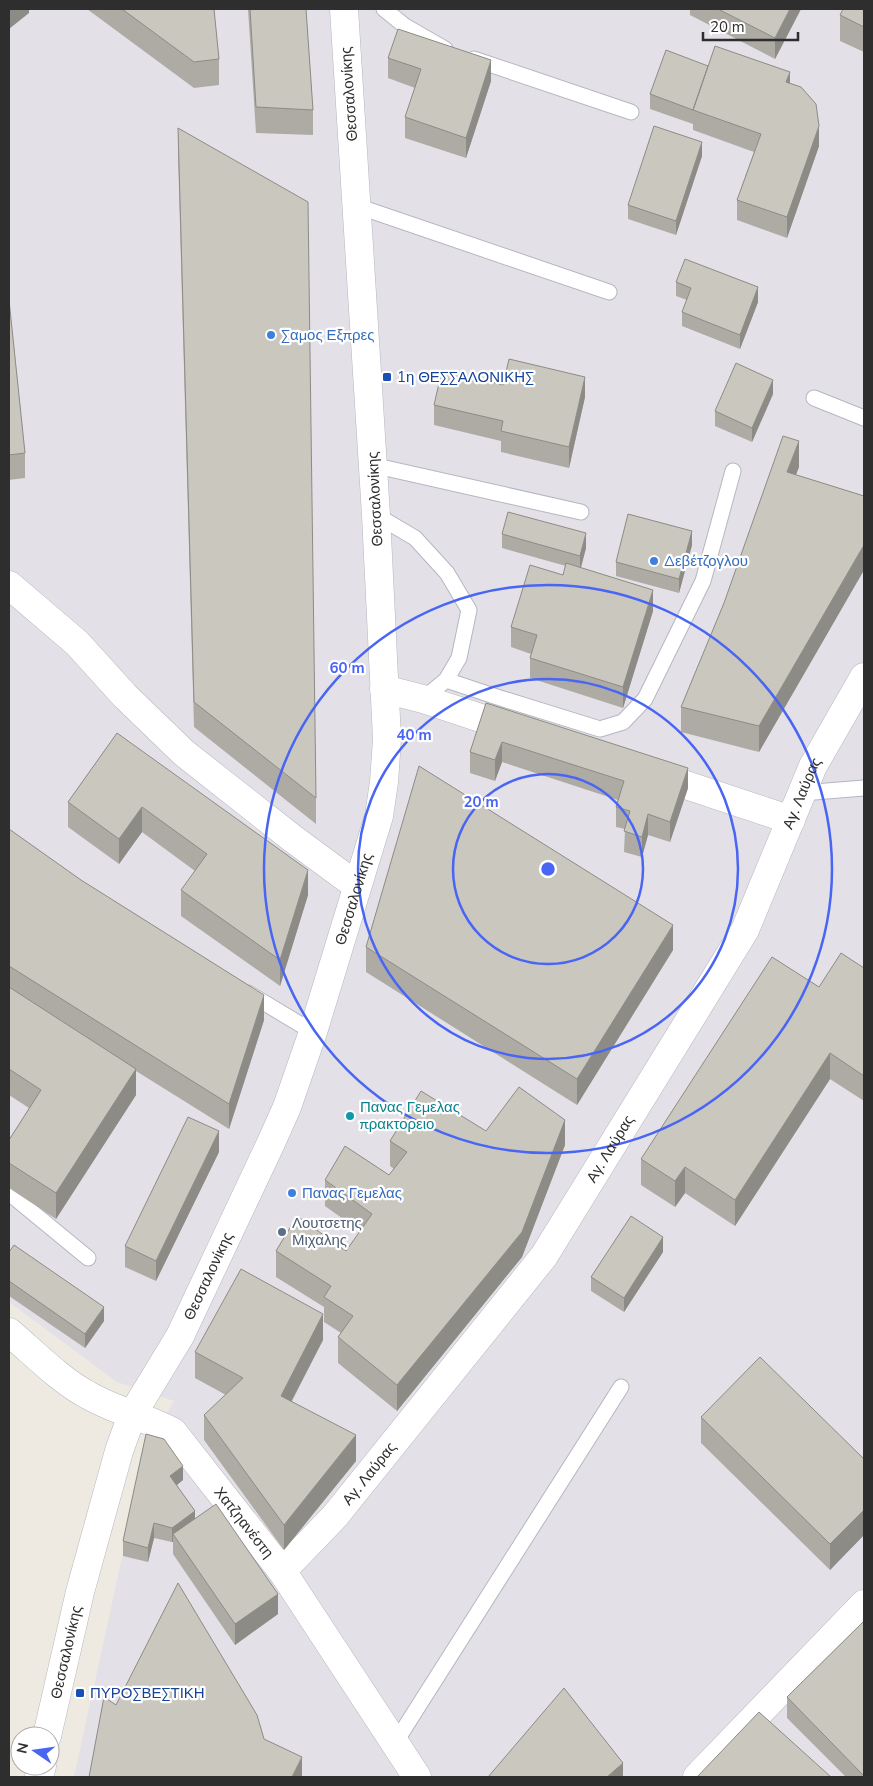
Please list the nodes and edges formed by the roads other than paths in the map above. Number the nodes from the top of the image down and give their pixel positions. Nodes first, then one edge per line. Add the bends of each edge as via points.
1 (344, 9) edge
2 (384, 9) edge
3 (631, 112) dead end
4 (356, 206) junction
5 (609, 292) dead end
6 (814, 398) dead end
7 (864, 418) edge
8 (372, 465) junction
9 (733, 471) dead end
10 (581, 512) dead end
11 (376, 514) junction
12 (9, 585) edge
13 (864, 677) edge
14 (446, 680) junction
15 (384, 689) junction
16 (423, 699) junction
17 (536, 736) edge
18 (631, 767) edge
19 (864, 788) edge
20 (802, 793) junction
21 (791, 820) junction
22 (357, 886) junction
23 (236, 986) edge
24 (313, 1032) junction
25 (9, 1193) edge
26 (88, 1258) dead end
27 (9, 1332) edge
28 (621, 1387) dead end
29 (132, 1415) junction
30 (282, 1571) junction
31 (864, 1604) edge
32 (49, 1726) edge
33 (395, 1743) junction
34 (417, 1777) edge
35 (697, 1777) edge

1 - 4 street, Θεσσαλονίκης
2 - 3 lane via 405,26 447,50
4 - 5 lane
4 - 8 street, Θεσσαλονίκης
6 - 7 lane
8 - 10 lane
8 - 11 street, Θεσσαλονίκης
9 - 14 lane via 703,581 645,699 623,722 600,729
11 - 14 lane via 416,538 447,573 469,610 459,658
11 - 15 street, Θεσσαλονίκης
12 - 22 street via 77,643 125,696 184,753
13 - 20 street, Αγ. Λαύρας
14 - 16 lane
15 - 16 street
15 - 22 street, Θεσσαλονίκης via 387,739 384,782 379,816
16 - 17 street
18 - 21 street
19 - 20 lane
20 - 21 street, Αγ. Λαύρας
21 - 30 street, Αγ. Λαύρας via 745,930 544,1256 335,1516
22 - 24 street, Θεσσαλονίκης
23 - 24 lane
24 - 29 street, Θεσσαλονίκης via 270,1145 180,1336
25 - 26 lane
27 - 29 street, Χατζηανέστη via 86,1395
28 - 33 lane
29 - 30 street, Χατζηανέστη via 174,1432
29 - 32 street, Θεσσαλονίκης via 92,1548
30 - 33 street, Χατζηανέστη
31 - 35 street
33 - 34 street, Χατζηανέστη

